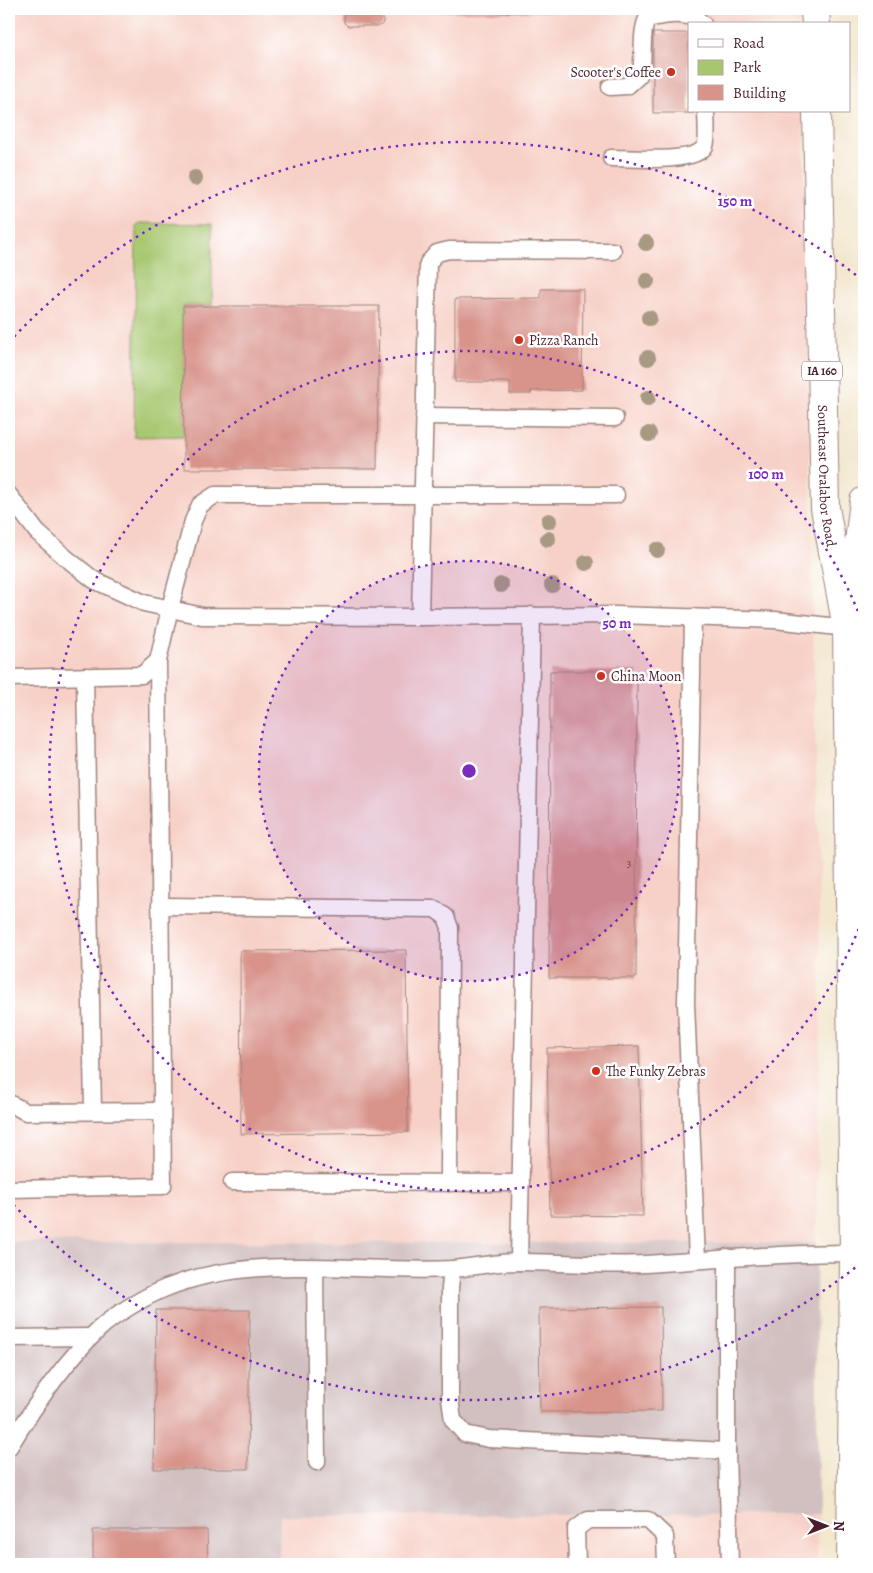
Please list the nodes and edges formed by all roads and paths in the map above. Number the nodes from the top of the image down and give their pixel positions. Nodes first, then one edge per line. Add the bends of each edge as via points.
1 (815, 9) edge
2 (701, 22) edge
3 (816, 22) edge
4 (610, 87) dead end
5 (706, 112) edge
6 (817, 112) edge
7 (611, 158) dead end
8 (613, 251) dead end
9 (424, 416) junction
10 (615, 418) dead end
11 (423, 495) junction
12 (616, 495) dead end
13 (10, 500) edge
14 (864, 501) edge
15 (170, 608) junction
16 (532, 615) junction
17 (420, 617) junction
18 (693, 617) junction
19 (847, 628) junction
20 (158, 662) junction
21 (85, 676) junction
22 (9, 678) edge
23 (160, 906) junction
24 (9, 1103) edge
25 (93, 1111) junction
26 (162, 1111) junction
27 (26, 1112) junction
28 (9, 1113) edge
29 (232, 1182) dead end
30 (449, 1183) junction
31 (520, 1183) junction
32 (9, 1189) edge
33 (859, 1253) edge
34 (728, 1257) junction
35 (697, 1260) junction
36 (519, 1262) junction
37 (315, 1268) junction
38 (452, 1269) junction
39 (91, 1337) junction
40 (9, 1338) edge
41 (9, 1447) edge
42 (728, 1451) junction
43 (317, 1462) dead end
44 (576, 1564) edge
45 (666, 1564) edge
46 (730, 1564) edge
47 (851, 1564) edge

1 - 3 main road
2 - 4 lane via 692,16 666,15 647,20 643,28 639,75 627,86
5 - 7 lane via 706,146 699,153 680,158
6 - 19 main road, Southeast Oralabor Road / IA 160 via 825,508
8 - 9 lane via 449,250 437,253 428,262
9 - 10 lane
9 - 11 lane
11 - 12 lane
11 - 15 lane via 215,495 200,505 193,521
11 - 17 lane
13 - 15 lane via 37,532 94,580 144,603
14 - 19 main road, Southeast Oralabor Road / IA 160
15 - 17 lane via 202,616
15 - 20 lane
16 - 17 lane
16 - 18 lane
16 - 31 lane
18 - 19 lane via 774,620
18 - 35 lane via 686,1004
19 - 33 main road, Southeast Oralabor Road / IA 160
20 - 21 lane via 142,675
20 - 23 lane
21 - 22 lane
21 - 25 lane
23 - 26 lane
23 - 30 lane via 435,910 446,917 450,928
24 - 27 lane
25 - 26 lane
25 - 27 lane
26 - 32 lane via 162,1186
27 - 28 lane
29 - 30 lane
30 - 31 lane
31 - 36 lane
33 - 34 lane
33 - 47 main road, Southeast Oralabor Road / IA 160
34 - 35 lane
34 - 42 lane
35 - 36 lane via 641,1264
36 - 38 lane
37 - 38 lane
37 - 39 lane via 268,1267 218,1273 167,1287 134,1304
37 - 43 lane
38 - 42 lane via 450,1399 453,1420 465,1434 489,1439
39 - 40 lane
39 - 41 lane via 29,1414
42 - 46 lane
44 - 45 lane via 576,1529 588,1520 648,1520 666,1536

